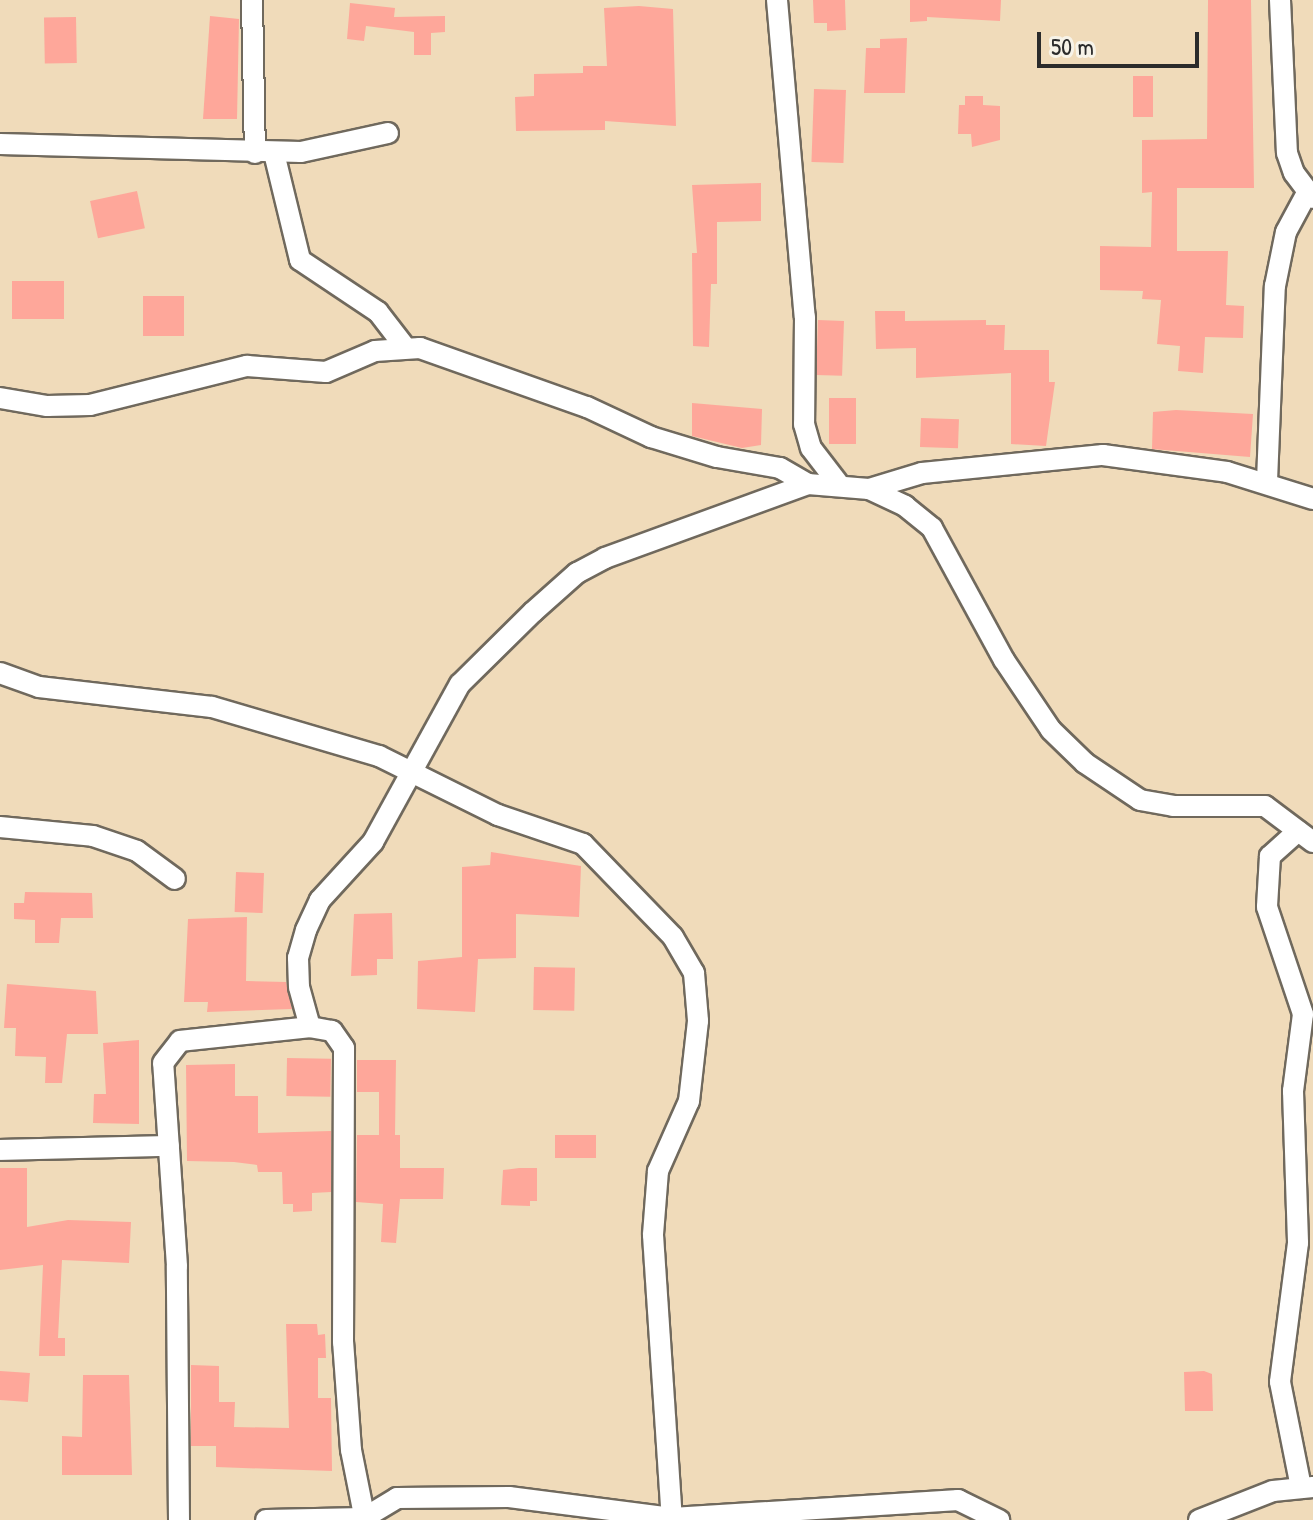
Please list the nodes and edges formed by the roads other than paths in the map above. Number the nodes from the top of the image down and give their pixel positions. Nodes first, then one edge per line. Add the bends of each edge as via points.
1 (252, 0) edge
2 (777, 0) edge
3 (1280, 0) edge
4 (388, 133) dead end
5 (0, 144) edge
6 (264, 153) junction
7 (1310, 195) edge
8 (405, 347) junction
9 (0, 398) edge
10 (1267, 481) junction
11 (838, 483) junction
12 (808, 484) junction
13 (869, 489) junction
14 (1313, 499) edge
15 (0, 673) edge
16 (408, 772) junction
17 (0, 827) edge
18 (1305, 837) edge
19 (175, 879) dead end
20 (310, 1027) junction
21 (169, 1146) junction
22 (0, 1150) edge
23 (1307, 1487) edge
24 (597, 1513) edge
25 (672, 1518) junction
26 (364, 1519) edge
27 (179, 1520) edge
28 (266, 1520) edge
29 (999, 1520) edge
30 (1199, 1520) edge

1 - 6 street
2 - 11 street via 805,317 804,424 811,448
3 - 7 street via 1287,153
4 - 6 street via 331,148
5 - 6 street
6 - 8 street via 300,260 378,312
7 - 10 street via 1286,232 1275,286
8 - 9 street via 375,351 338,370 247,366 90,405 59,407
8 - 12 street via 457,359 651,437 717,457 780,468
10 - 13 street via 1163,461 1084,455 922,473
10 - 14 street
11 - 12 street
11 - 13 street
12 - 16 street via 686,525 577,573 460,684
13 - 18 street via 905,506 932,528 1004,660 1051,730 1085,763 1140,800 1173,806 1265,806
15 - 16 street via 39,687 212,707 279,723 379,756
16 - 20 street via 373,842 320,900 306,930 298,958 299,987
16 - 25 street via 498,815 583,844 673,937 694,973 698,1021 691,1090 658,1171 653,1235
17 - 19 street via 93,836 137,851
18 - 23 street via 1270,856 1267,907 1303,1014 1293,1091 1298,1243 1280,1382
20 - 21 street via 173,1045 163,1063
20 - 26 street via 332,1031 344,1048 343,1342 346,1407
21 - 22 street
21 - 27 street via 177,1266
23 - 30 street via 1273,1491
24 - 25 street
24 - 26 street via 509,1497 408,1497 385,1502
25 - 29 street via 935,1500 972,1504
26 - 28 street

